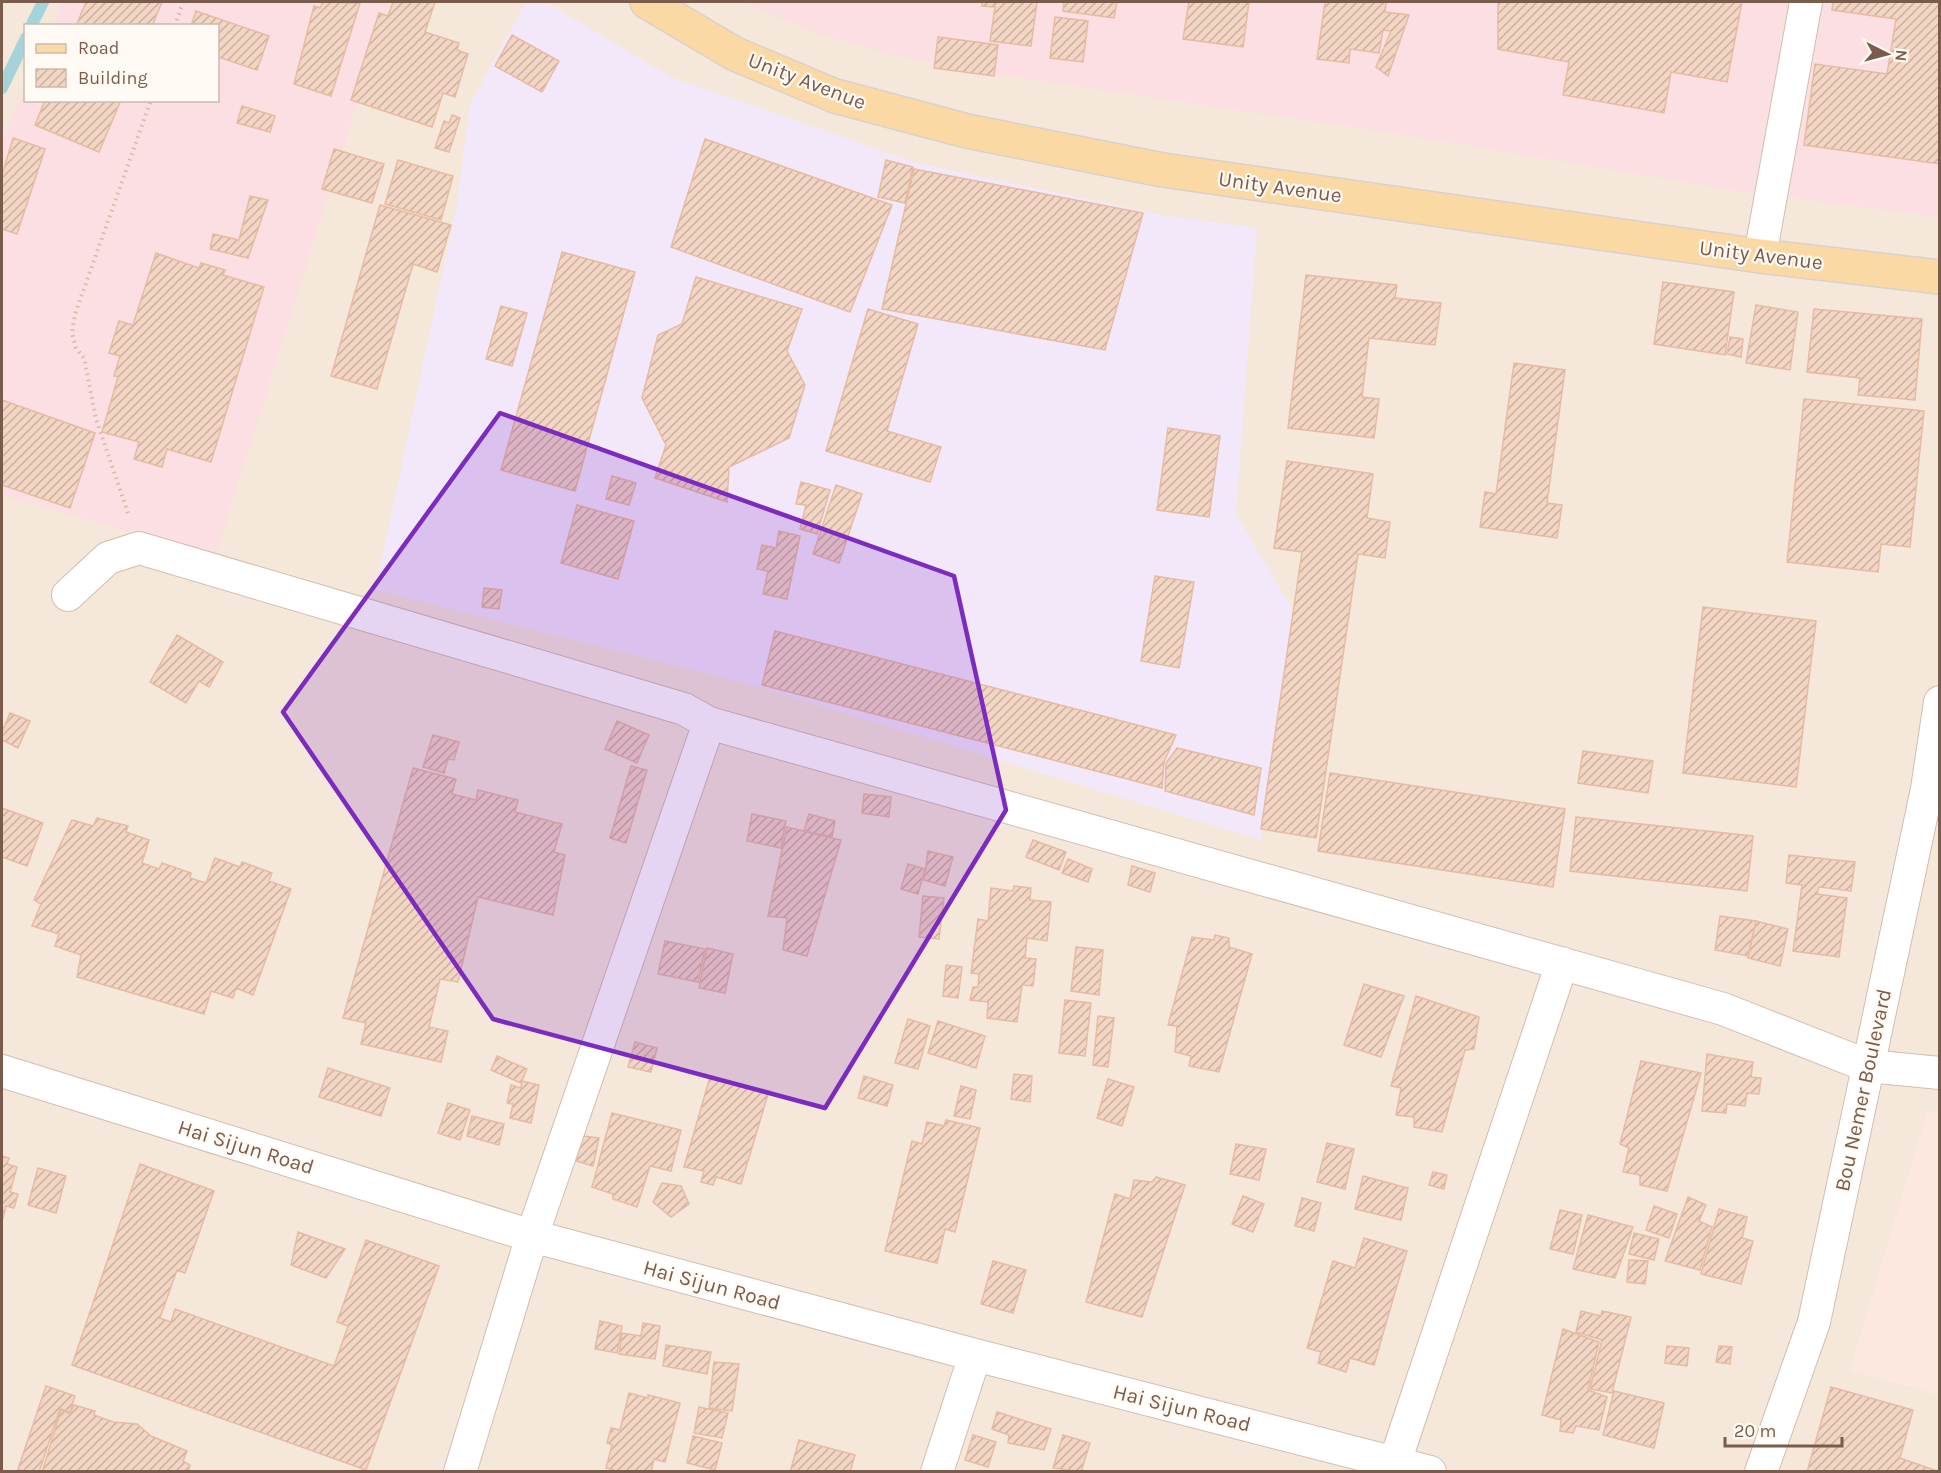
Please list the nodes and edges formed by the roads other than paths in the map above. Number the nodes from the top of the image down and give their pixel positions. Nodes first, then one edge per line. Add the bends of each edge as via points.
1 (647, 2) edge
2 (1806, 2) edge
3 (1760, 256) junction
4 (1940, 277) edge
5 (68, 595) dead end
6 (1940, 702) edge
7 (709, 723) junction
8 (1562, 963) junction
9 (1868, 1066) junction
10 (2, 1071) edge
11 (1940, 1073) edge
12 (532, 1236) junction
13 (975, 1355) junction
14 (1395, 1462) junction
15 (460, 1472) edge
16 (937, 1472) edge
17 (1430, 1472) edge
18 (1761, 1472) edge

1 - 3 main road, Unity Avenue via 735,54 835,96 967,131 1163,170
2 - 3 street
3 - 4 main road, Unity Avenue
5 - 7 street via 108,558 139,548 684,709
6 - 9 street, Bou Nemer Boulevard via 1928,789
7 - 8 street
7 - 12 street
8 - 9 street via 1723,1009
8 - 14 street
9 - 11 street
9 - 18 street, Bou Nemer Boulevard via 1814,1322
10 - 12 street, Hai Sijun Road
12 - 13 street, Hai Sijun Road
12 - 15 street
13 - 14 street, Hai Sijun Road
13 - 16 street
14 - 17 street, Hai Sijun Road

